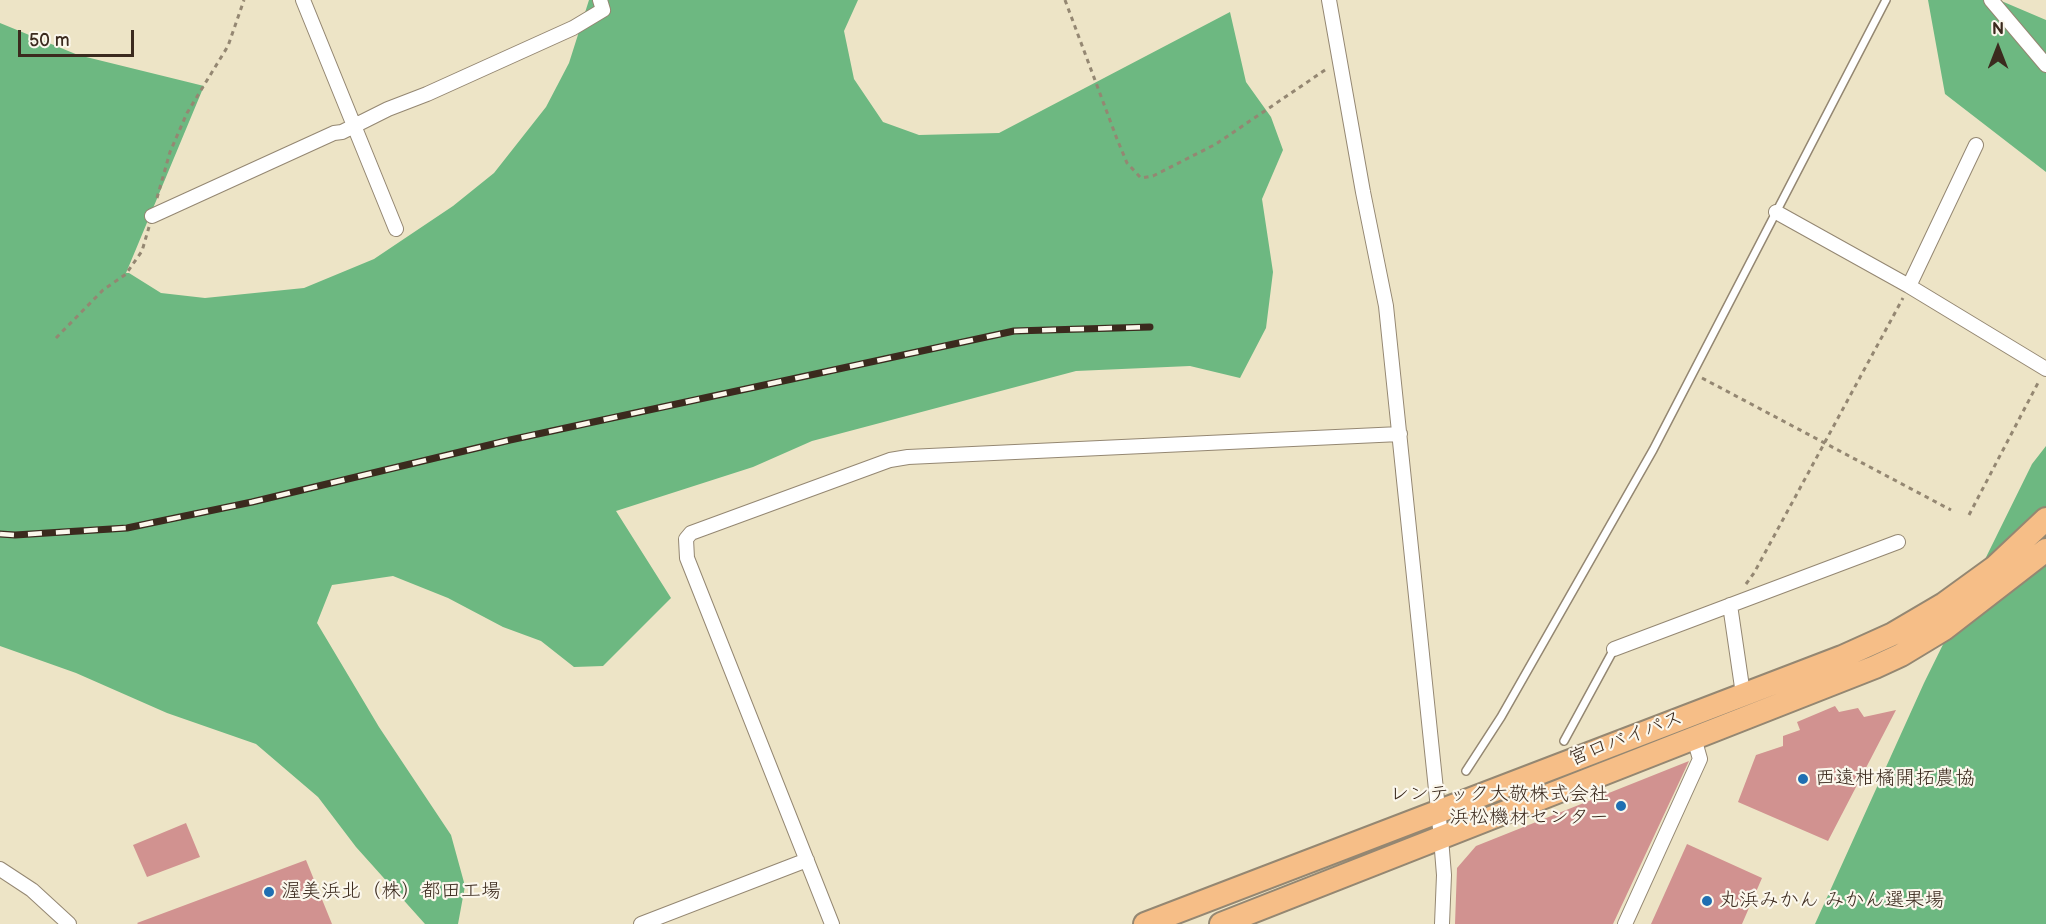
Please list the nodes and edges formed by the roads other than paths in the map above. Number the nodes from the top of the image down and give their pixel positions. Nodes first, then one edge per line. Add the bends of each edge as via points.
1 (303, 0) edge
2 (600, 0) edge
3 (1329, 0) edge
4 (1886, 0) edge
5 (1991, 0) edge
6 (2046, 65) edge
7 (354, 126) junction
8 (1976, 145) dead end
9 (1776, 212) junction
10 (152, 216) road end
11 (396, 229) dead end
12 (1909, 286) junction
13 (2046, 369) edge
14 (1400, 434) junction
15 (2046, 519) edge
16 (1898, 542) dead end
17 (2046, 550) edge
18 (1730, 605) junction
19 (1614, 650) joint
20 (1743, 694) junction
21 (1694, 738) junction
22 (1564, 741) dead end
23 (1466, 771) dead end
24 (1439, 810) junction
25 (1442, 838) junction
26 (807, 860) junction
27 (0, 869) edge
28 (69, 924) edge
29 (641, 924) edge
30 (832, 924) edge
31 (1145, 924) edge
32 (1221, 924) edge
33 (1442, 924) edge
34 (1625, 924) edge

1 - 7 street
2 - 7 street via 603,10 573,28
3 - 14 street via 1386,306
4 - 9 lane
5 - 6 street
7 - 10 street
7 - 11 street
8 - 12 street
9 - 12 street
9 - 23 lane via 1641,470 1501,717
12 - 13 street
14 - 24 street
14 - 26 street via 908,457 890,460 692,533 686,539 687,558
15 - 20 highway, 宮口バイパス via 1995,567 1893,634
16 - 18 street
17 - 21 highway, 宮口バイパス via 1944,629 1901,655
18 - 19 street
18 - 20 street
19 - 22 lane
20 - 24 highway, 宮口バイパス
21 - 25 highway, 宮口バイパス
21 - 34 street via 1700,759
24 - 25 street
24 - 31 highway, 宮口バイパス
25 - 32 highway, 宮口バイパス
25 - 33 street
26 - 29 street
26 - 30 street
27 - 28 street via 32,890

